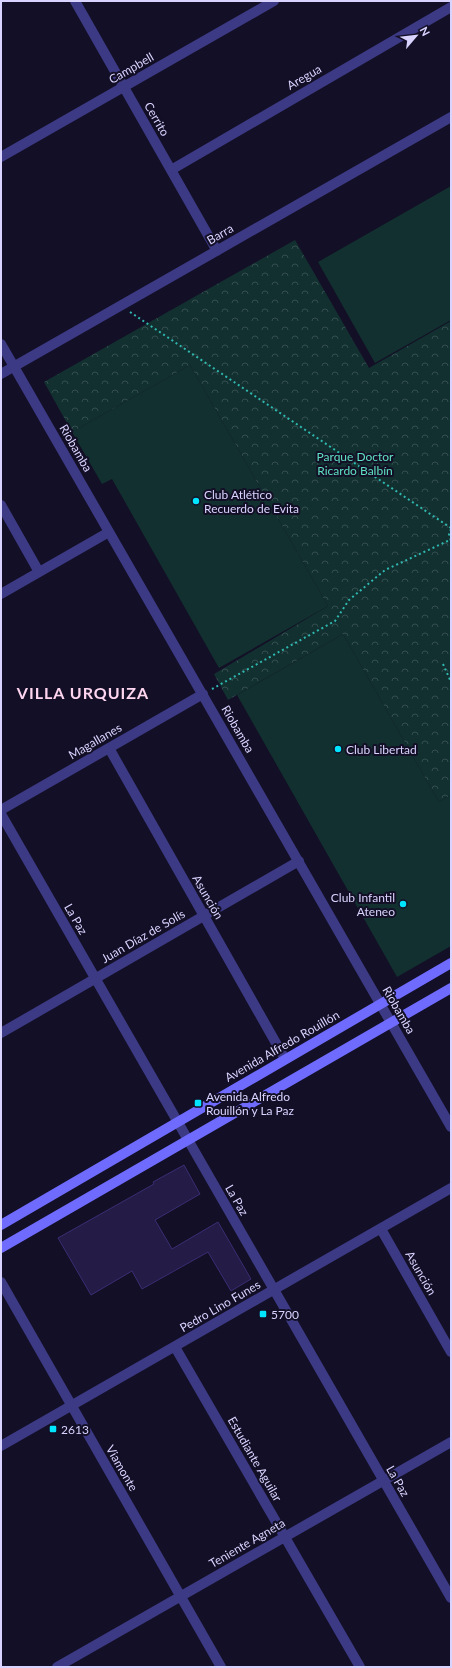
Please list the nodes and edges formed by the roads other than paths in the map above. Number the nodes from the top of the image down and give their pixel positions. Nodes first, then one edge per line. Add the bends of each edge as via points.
1 (74, 1) edge
2 (274, 1) edge
3 (451, 7) edge
4 (124, 87) junction
5 (451, 117) edge
6 (1, 157) edge
7 (171, 170) junction
8 (217, 250) junction
9 (1, 344) edge
10 (14, 367) junction
11 (1, 374) edge
12 (1, 505) edge
13 (109, 532) junction
14 (39, 572) junction
15 (1, 594) edge
16 (203, 694) junction
17 (109, 748) junction
18 (1, 810) edge
19 (1, 814) edge
20 (299, 861) junction
21 (204, 916) junction
22 (451, 963) edge
23 (95, 979) junction
24 (451, 988) edge
25 (381, 1004) junction
26 (389, 1018) junction
27 (1, 1034) edge
28 (286, 1059) junction
29 (177, 1122) junction
30 (451, 1127) edge
31 (188, 1141) junction
32 (451, 1188) edge
33 (1, 1225) edge
34 (381, 1229) junction
35 (1, 1248) edge
36 (1, 1282) edge
37 (274, 1290) junction
38 (175, 1347) junction
39 (451, 1352) edge
40 (72, 1406) junction
41 (451, 1442) edge
42 (1, 1446) edge
43 (383, 1480) junction
44 (284, 1536) junction
45 (180, 1596) junction
46 (451, 1598) edge
47 (57, 1667) edge
48 (221, 1667) edge
49 (360, 1667) edge

1 - 4 street, Cerrito
2 - 4 street, Campbell
3 - 7 street, Aregua
4 - 6 street, Campbell
4 - 7 street, Cerrito
5 - 8 street, Barra
7 - 8 street, Cerrito
8 - 10 street, Barra
9 - 10 street, Riobamba
10 - 11 street, Barra
10 - 13 street, Riobamba
12 - 14 street
13 - 14 street
13 - 16 street, Riobamba
14 - 15 street
16 - 17 street, Magallanes
16 - 20 street, Riobamba
17 - 18 street, Magallanes
17 - 21 street, Asunción
19 - 23 street, La Paz
20 - 21 street, Juan Díaz de Solís
20 - 25 street, Riobamba
21 - 23 street, Juan Díaz de Solís
21 - 28 street, Asunción
22 - 25 street, Avenida Alfredo Rouillón
23 - 27 street, Juan Díaz de Solís
23 - 29 street, La Paz
24 - 26 street
25 - 26 street, Riobamba
25 - 28 street, Avenida Alfredo Rouillón
26 - 30 street, Riobamba
26 - 31 street
28 - 29 street, Avenida Alfredo Rouillón
29 - 31 street, La Paz
29 - 33 street, Avenida Alfredo Rouillón
31 - 35 street
31 - 37 street, La Paz
32 - 34 street, Pedro Lino Funes
34 - 37 street, Pedro Lino Funes
34 - 39 street, Asunción
36 - 40 street, Viamonte
37 - 38 street, Pedro Lino Funes
37 - 43 street, La Paz
38 - 40 street, Pedro Lino Funes
38 - 44 street, Estudiante Aguilar
40 - 42 street, Pedro Lino Funes
40 - 45 street, Viamonte
41 - 43 street, Teniente Agneta
43 - 44 street, Teniente Agneta
43 - 46 street, La Paz
44 - 45 street, Teniente Agneta
44 - 49 street, Estudiante Aguilar
45 - 47 street, Teniente Agneta
45 - 48 street, Viamonte

